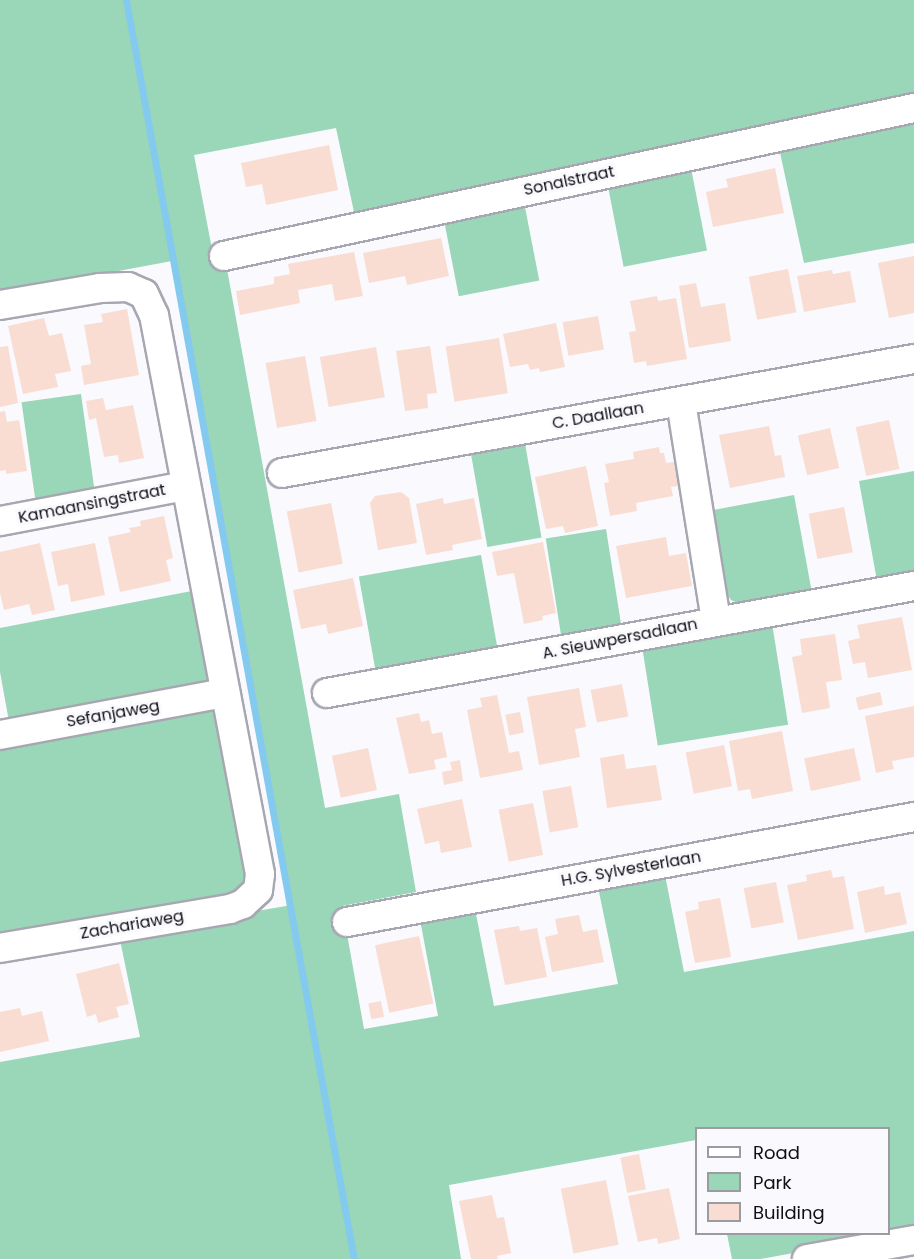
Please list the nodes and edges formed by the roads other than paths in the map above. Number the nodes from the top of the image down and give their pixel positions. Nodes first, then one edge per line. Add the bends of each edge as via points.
1 (914, 108) edge
2 (224, 256) dead end
3 (0, 305) edge
4 (914, 359) edge
5 (681, 402) junction
6 (282, 473) dead end
7 (185, 486) junction
8 (0, 521) edge
9 (914, 586) edge
10 (716, 621) junction
11 (225, 693) junction
12 (327, 693) dead end
13 (0, 735) edge
14 (914, 817) edge
15 (347, 921) dead end
16 (0, 948) edge
17 (914, 1240) edge
18 (807, 1259) edge

1 - 2 street, Sonalstraat
3 - 7 street via 99,288 128,287 144,294 154,315
4 - 5 street, C. Daallaan
5 - 6 street, C. Daallaan
5 - 10 street
7 - 8 street, Kamaansingstraat
7 - 11 street
9 - 10 street, A. Sieuwpersadlaan
10 - 12 street, A. Sieuwpersadlaan
11 - 13 street, Sefanjaweg
11 - 16 street, Zachariaweg via 257,852 258,890 243,904 230,909
14 - 15 street, H.G. Sylvesterlaan
17 - 18 street

